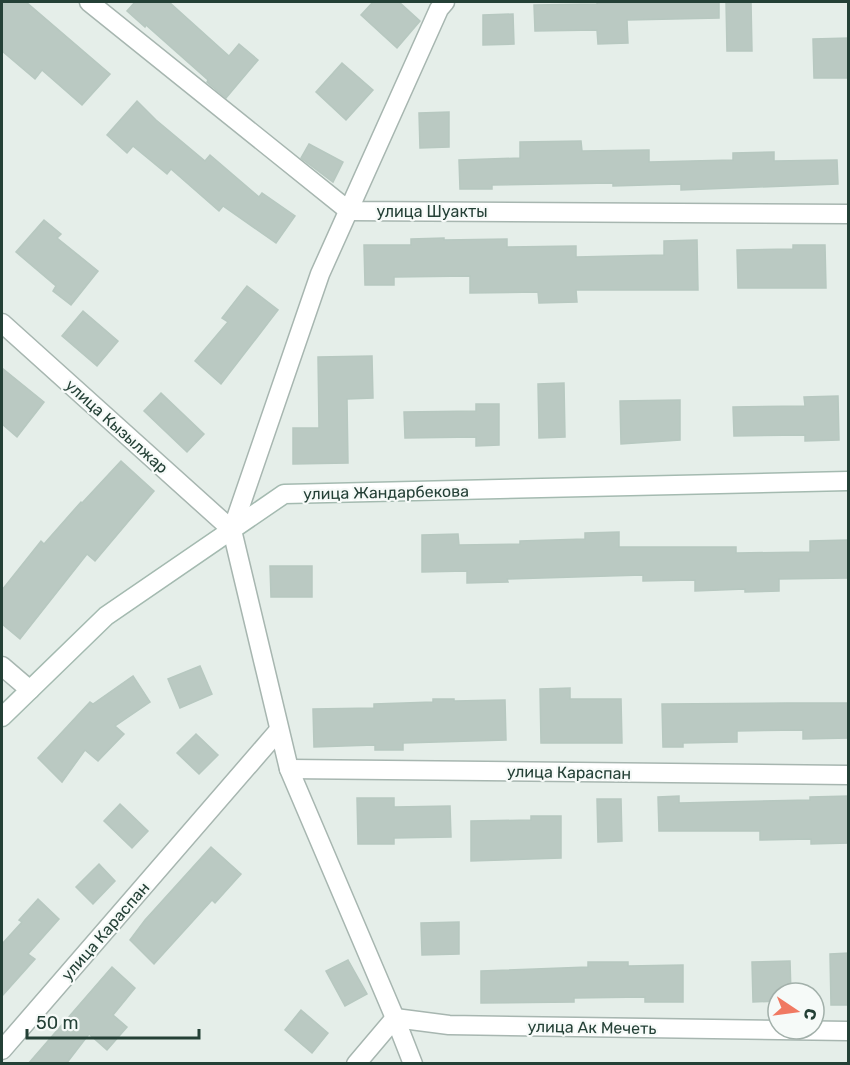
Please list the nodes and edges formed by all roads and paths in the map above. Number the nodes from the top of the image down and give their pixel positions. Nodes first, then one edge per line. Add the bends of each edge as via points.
1 (89, 2) edge
2 (445, 2) edge
3 (349, 211) junction
4 (849, 214) edge
5 (2, 323) edge
6 (849, 481) edge
7 (232, 530) junction
8 (2, 666) edge
9 (30, 690) junction
10 (2, 717) edge
11 (279, 729) junction
12 (289, 769) junction
13 (849, 775) edge
14 (395, 1018) junction
15 (849, 1031) edge
16 (2, 1050) edge
17 (356, 1064) edge
18 (413, 1064) edge

1 - 3 street
2 - 3 street
3 - 4 street, улица Шуакты
3 - 7 street via 320,274
5 - 7 street, улица Кызылжар
6 - 7 street, улица Жандарбекова via 284,494
7 - 9 street, улица Жандарбекова via 106,616
7 - 11 street
8 - 9 street
9 - 10 street, улица Жандарбекова
11 - 12 street
11 - 16 street, улица Караспан
12 - 13 street, улица Караспан
12 - 14 street
14 - 15 street, улица Ак Мечеть via 449,1025
14 - 17 street
14 - 18 street

